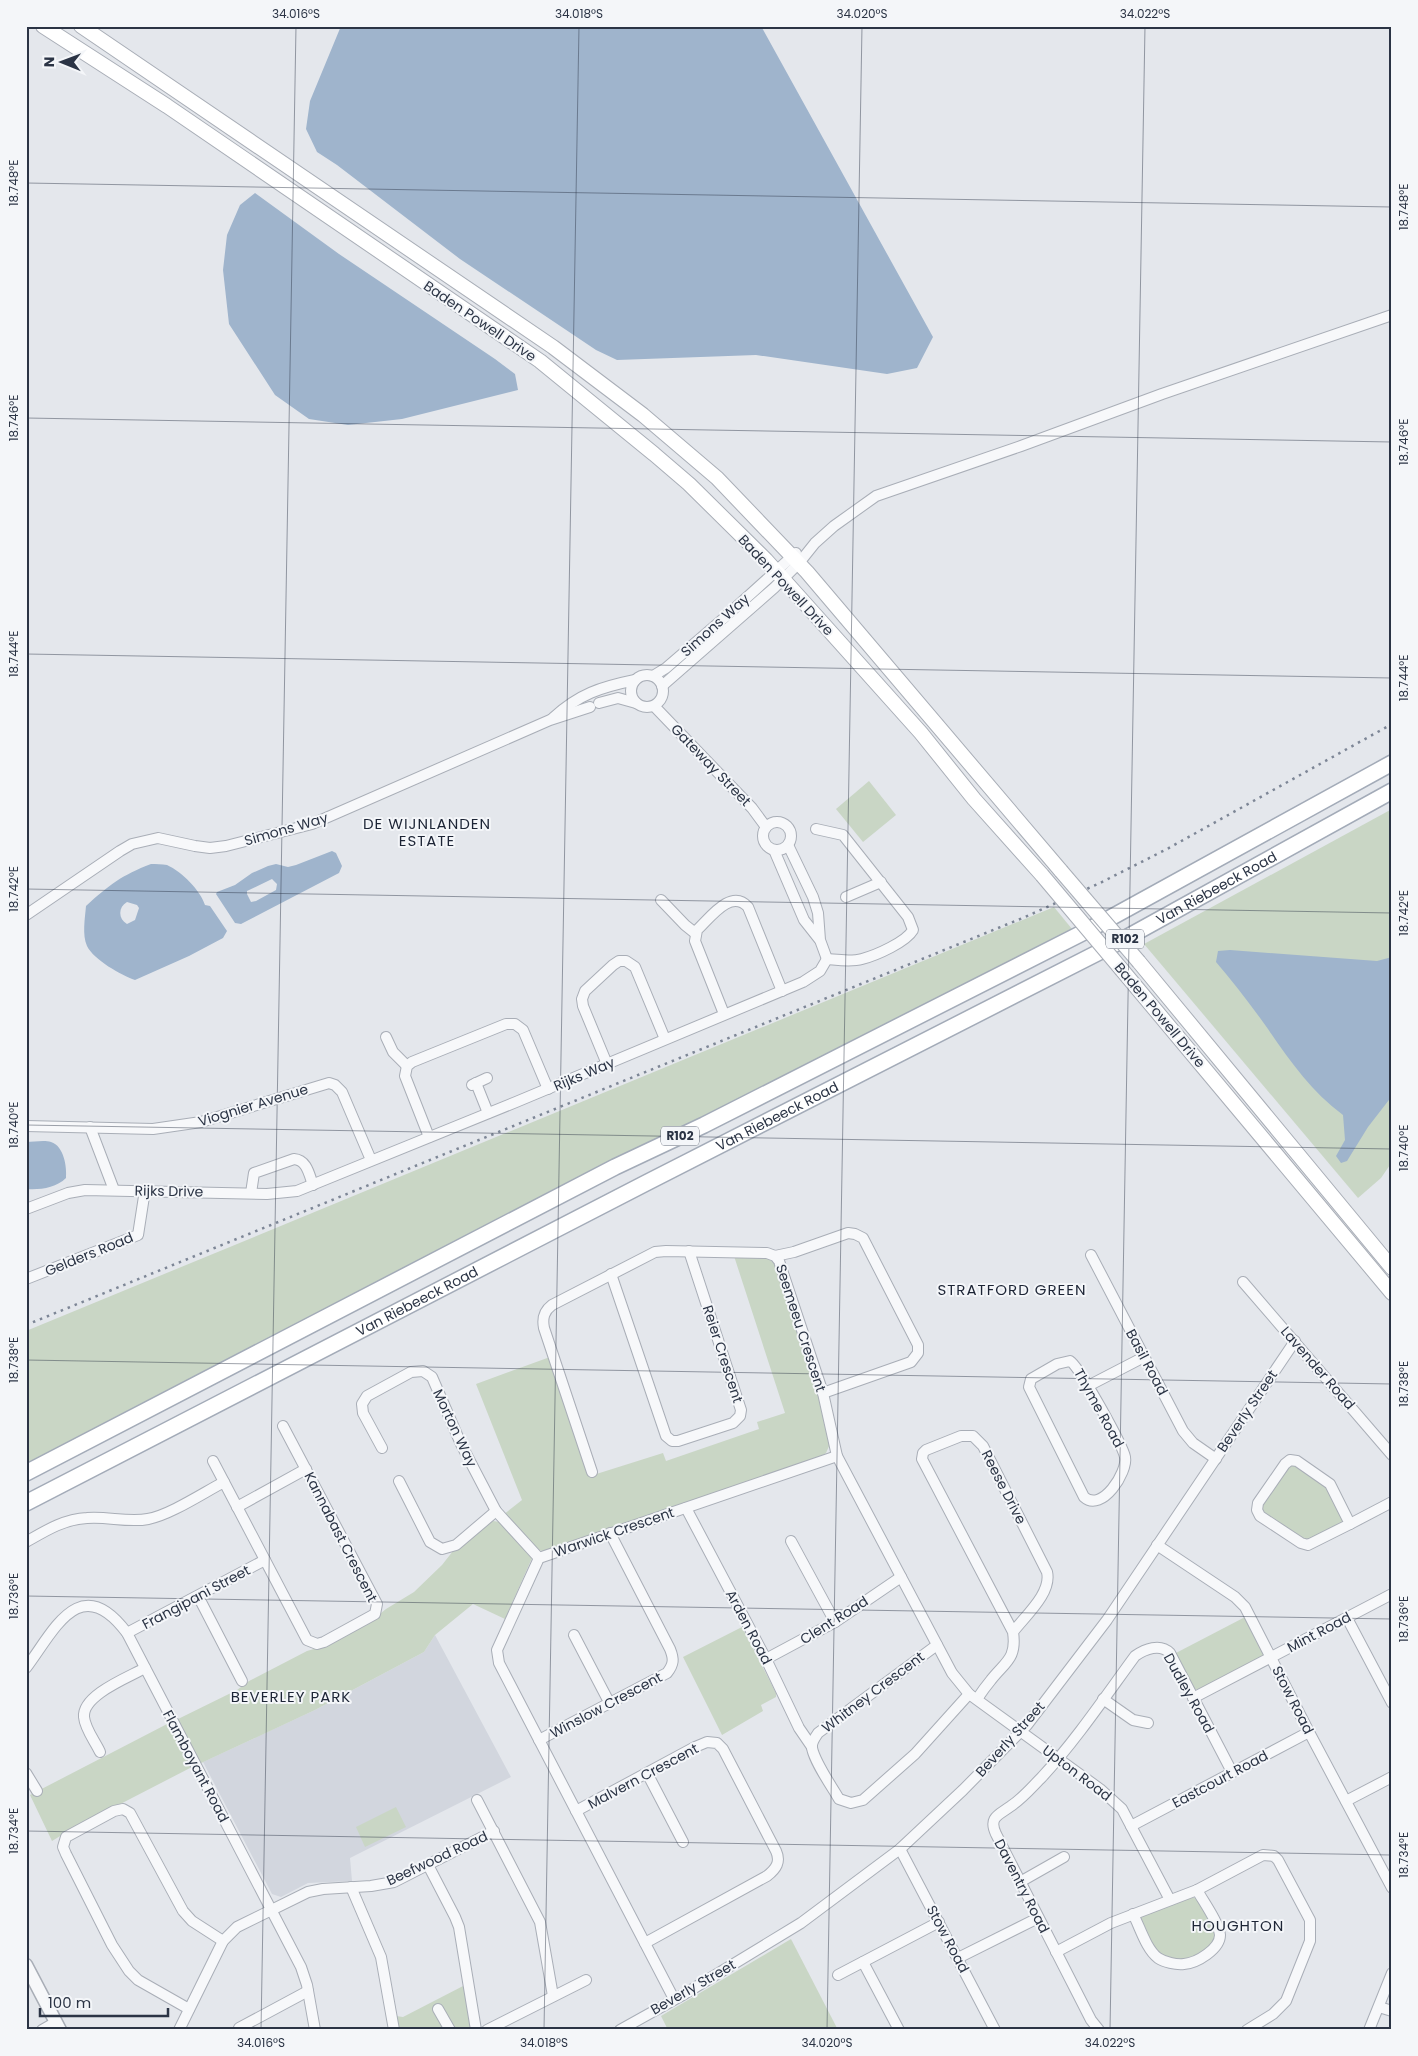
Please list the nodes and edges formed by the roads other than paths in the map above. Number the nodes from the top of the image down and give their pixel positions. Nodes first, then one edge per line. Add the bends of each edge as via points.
1 (43, 26) edge
2 (81, 26) edge
3 (1392, 316) edge
4 (796, 559) junction
5 (779, 575) junction
6 (653, 676) junction
7 (635, 680) junction
8 (662, 686) junction
9 (636, 702) junction
10 (654, 706) junction
11 (550, 720) junction
12 (1392, 763) edge
13 (1392, 791) edge
14 (766, 827) junction
15 (816, 829) dead end
16 (788, 845) junction
17 (774, 850) junction
18 (806, 882) junction
19 (881, 882) junction
20 (791, 888) junction
21 (846, 897) dead end
22 (661, 900) dead end
23 (26, 915) edge
24 (696, 933) junction
25 (820, 940) junction
26 (827, 960) junction
27 (782, 991) junction
28 (724, 1014) junction
29 (386, 1037) dead end
30 (665, 1039) junction
31 (607, 1064) junction
32 (407, 1066) junction
33 (487, 1078) dead end
34 (548, 1089) junction
35 (488, 1113) junction
36 (26, 1126) edge
37 (90, 1128) junction
38 (429, 1137) junction
39 (634, 1158) junction
40 (371, 1160) junction
41 (646, 1183) junction
42 (313, 1185) junction
43 (114, 1190) junction
44 (145, 1190) junction
45 (251, 1193) junction
46 (26, 1209) edge
47 (689, 1251) junction
48 (1091, 1255) dead end
49 (775, 1256) junction
50 (1392, 1268) edge
51 (611, 1274) junction
52 (26, 1279) edge
53 (1243, 1282) dead end
54 (1392, 1293) edge
55 (367, 1296) junction
56 (378, 1320) junction
57 (1294, 1341) junction
58 (1144, 1357) junction
59 (1088, 1386) junction
60 (823, 1393) junction
61 (283, 1426) dead end
62 (108, 1430) junction
63 (382, 1448) dead end
64 (118, 1454) junction
65 (1392, 1455) edge
66 (837, 1456) junction
67 (1216, 1459) junction
68 (213, 1461) dead end
69 (306, 1469) junction
70 (592, 1472) dead end
71 (26, 1473) edge
72 (399, 1481) dead end
73 (224, 1482) junction
74 (1392, 1502) edge
75 (26, 1503) edge
76 (237, 1507) junction
77 (686, 1508) junction
78 (496, 1511) junction
79 (1350, 1524) junction
80 (610, 1533) junction
81 (791, 1541) dead end
82 (26, 1542) edge
83 (1157, 1545) junction
84 (539, 1558) junction
85 (265, 1560) junction
86 (901, 1576) junction
87 (1392, 1594) edge
88 (198, 1596) junction
89 (1347, 1618) junction
90 (835, 1622) junction
91 (1013, 1632) junction
92 (127, 1633) junction
93 (574, 1634) dead end
94 (937, 1645) junction
95 (1272, 1657) junction
96 (766, 1659) junction
97 (26, 1668) edge
98 (145, 1668) junction
99 (242, 1681) dead end
100 (1388, 1684) edge
101 (973, 1696) junction
102 (1193, 1698) junction
103 (1103, 1699) junction
104 (609, 1702) junction
105 (1392, 1702) edge
106 (1148, 1723) dead end
107 (1021, 1731) junction
108 (1309, 1732) junction
109 (539, 1740) junction
110 (812, 1747) junction
111 (100, 1752) dead end
112 (1059, 1759) junction
113 (1232, 1772) junction
114 (26, 1773) edge
115 (647, 1773) junction
116 (1392, 1777) edge
117 (37, 1791) dead end
118 (478, 1800) dead end
119 (1346, 1801) junction
120 (576, 1811) junction
121 (1131, 1826) junction
122 (494, 1831) junction
123 (683, 1842) dead end
124 (900, 1849) junction
125 (1064, 1857) dead end
126 (428, 1865) junction
127 (1020, 1882) junction
128 (350, 1887) junction
129 (1392, 1888) edge
130 (1197, 1890) junction
131 (1170, 1900) junction
132 (271, 1910) junction
133 (1133, 1914) junction
134 (1038, 1918) junction
135 (939, 1922) junction
136 (224, 1941) junction
137 (645, 1943) junction
138 (1056, 1952) junction
139 (958, 1958) junction
140 (863, 1962) junction
141 (26, 1965) edge
142 (1392, 1973) edge
143 (838, 1975) dead end
144 (586, 1980) dead end
145 (308, 1992) junction
146 (553, 1996) junction
147 (674, 1999) junction
148 (1379, 2007) junction
149 (190, 2009) junction
150 (438, 2009) dead end
151 (1392, 2011) edge
152 (58, 2026) edge
153 (239, 2028) dead end
154 (42, 2030) edge
155 (179, 2030) edge
156 (315, 2030) edge
157 (394, 2030) edge
158 (450, 2030) edge
159 (476, 2030) edge
160 (487, 2030) edge
161 (620, 2030) edge
162 (899, 2030) edge
163 (996, 2030) edge
164 (1099, 2030) edge
165 (1247, 2030) edge
166 (1369, 2030) edge

1 - 5 main road, Baden Powell Drive via 540,361 689,484
2 - 4 main road, Baden Powell Drive via 553,347 643,415 717,478
3 - 4 street via 876,496
4 - 5 street
4 - 50 main road, Baden Powell Drive, bridge via 1139,962
5 - 6 street, Simons Way
5 - 8 street, Simons Way
5 - 54 main road, Baden Powell Drive, bridge via 1042,874
6 - 7 street
6 - 8 street
7 - 9 street via 632,694
7 - 11 street, Simons Way via 591,691
8 - 10 street via 661,700
9 - 10 street via 645,707
9 - 11 street, Simons Way via 618,698
10 - 14 street, Gateway Street via 752,808
11 - 23 street, Simons Way via 312,824 218,847 158,838 132,844
12 - 39 main road, Van Riebeeck Road / R102 via 1092,928
13 - 41 main road, Van Riebeeck Road / R102 via 1115,944
14 - 16 street via 774,822 787,826 791,834
14 - 17 street via 763,841
15 - 19 street via 843,835
16 - 17 street via 783,850
16 - 18 street
17 - 20 street
18 - 20 street
18 - 25 street via 818,913
19 - 21 street
19 - 26 street via 908,917 913,930 910,935 864,959
20 - 25 street via 804,920
22 - 24 street
24 - 27 street via 726,903 732,900 743,902 750,910
24 - 28 street via 695,941
25 - 26 street
26 - 27 street, Rijks Way via 812,978
27 - 28 street, Rijks Way
28 - 30 street, Rijks Way
29 - 32 street via 393,1052
30 - 31 street, Rijks Way
30 - 31 street via 635,967 626,961 616,963 585,991 582,999 582,1006
31 - 34 street, Rijks Way
32 - 34 street via 512,1023 523,1030
32 - 38 street via 404,1076
33 - 35 street via 473,1084
34 - 35 street, Rijks Way
35 - 38 street, Rijks Way
36 - 37 street, Viognier Avenue
37 - 40 street, Viognier Avenue via 153,1129 201,1122 329,1083 342,1092
37 - 43 street
38 - 40 street, Rijks Way
39 - 41 main road
39 - 55 main road, Van Riebeeck Road / R102
40 - 42 street, Rijks Way
41 - 56 main road, Van Riebeeck Road / R102
42 - 45 street, Rijks Drive via 284,1194
42 - 45 street via 305,1163 294,1158 254,1173
43 - 44 street, Rijks Drive
43 - 46 street, Rijks Drive via 73,1191
44 - 45 street, Rijks Drive
44 - 52 street, Gelders Road via 138,1235
47 - 49 street, Seemeeu Crescent via 770,1253
47 - 51 street, Seemeeu Crescent via 655,1252
47 - 51 street, Reier Crescent via 741,1410 733,1423 678,1440 670,1440 664,1433
48 - 58 street, Basil Road
49 - 60 street, Seemeeu Crescent
49 - 60 street via 848,1233 863,1238 918,1345 918,1353 911,1362
51 - 70 street, Seemeeu Crescent via 552,1305 543,1318
53 - 57 street, Lavender Road
55 - 56 main road
55 - 62 main road, Van Riebeeck Road / R102
56 - 64 main road, Van Riebeeck Road / R102
57 - 65 street, Lavender Road
57 - 67 street, Beverly Street
58 - 59 street
58 - 67 street, Basil Road via 1187,1437
59 - 59 street, Thyme Road via 1125,1457 1123,1471 1106,1496 1094,1502 1084,1497 1028,1385 1045,1370 1070,1361
60 - 66 street, Seemeeu Crescent
61 - 69 street, Kannabast Crescent
62 - 64 main road
62 - 71 main road, Van Riebeeck Road / R102
63 - 78 street, Morton Way via 362,1404 367,1396 411,1372 423,1371 432,1378
64 - 75 main road, Van Riebeeck Road / R102
66 - 77 street, Warwick Crescent
66 - 86 street
67 - 83 street, Beverly Street
68 - 73 street, Kannabast Crescent
69 - 76 street
69 - 85 street, Kannabast Crescent via 374,1597 377,1604 375,1614 324,1642 312,1644
72 - 78 street via 430,1542 442,1549 456,1545
73 - 76 street, Kannabast Crescent
73 - 82 street via 152,1518 74,1519
74 - 79 street
76 - 85 street, Kannabast Crescent
77 - 80 street, Warwick Crescent
77 - 96 street, Arden Road
78 - 84 street, Morton Way
79 - 79 street via 1312,1544 1304,1544 1260,1516 1257,1507 1285,1464 1294,1460 1330,1484
80 - 84 street, Warwick Crescent
80 - 104 street, Winslow Crescent via 670,1649 673,1662 667,1672
81 - 90 street
83 - 95 street, Stow Road via 1240,1601
83 - 107 street, Beverly Street via 1107,1620
84 - 109 street, Warwick Crescent via 497,1650 499,1663
85 - 88 street, Frangipani Street
86 - 90 street, Clent Road
86 - 94 street
87 - 89 street, Mint Road
88 - 92 street, Frangipani Street
88 - 99 street
89 - 95 street, Mint Road
89 - 100 street
90 - 96 street, Clent Road
91 - 91 street, Reese Drive via 922,1459 926,1450 961,1436 973,1436 983,1446 1047,1572 1045,1589
91 - 101 street via 1012,1655
92 - 97 street, Flamboyant Road via 117,1618 108,1612 100,1608 80,1607 63,1616
92 - 98 street, Flamboyant Road
93 - 104 street
94 - 101 street via 952,1673
94 - 110 street, Whitney Crescent via 818,1733
95 - 102 street, Mint Road
95 - 108 street, Stow Road
96 - 110 street, Arden Road via 799,1728
98 - 111 street via 101,1692 87,1704 84,1717
98 - 132 street, Flamboyant Road
100 - 105 street
101 - 107 street
101 - 110 street, Whitney Crescent via 915,1754 857,1803 845,1803 839,1799
102 - 103 street, Dudley Road via 1170,1653 1158,1647 1135,1656
102 - 113 street, Dudley Road
103 - 106 street via 1133,1720
103 - 112 street, Dudley Road
104 - 109 street, Winslow Crescent
107 - 112 street, Upton Road
107 - 124 street, Beverly Street
108 - 113 street, Eastcourt Road
108 - 119 street, Stow Road
109 - 120 street, Warwick Crescent
112 - 121 street, Upton Road via 1122,1809
112 - 127 street, Daventry Road via 1022,1797 999,1813 992,1826
113 - 121 street, Eastcourt Road
114 - 117 street
115 - 120 street, Malvern Crescent
115 - 123 street
115 - 137 street, Malvern Crescent via 707,1742 717,1743 723,1749 778,1860 774,1871 767,1876
116 - 119 street
118 - 122 street
119 - 129 street, Stow Road
120 - 137 street, Warwick Crescent
121 - 131 street, Upton Road
122 - 126 street, Beefwood Road
122 - 146 street via 540,1922
124 - 135 street, Stow Road
124 - 147 street, Beverly Street via 801,1923
125 - 127 street
126 - 128 street, Beefwood Road via 394,1882
126 - 159 street via 462,1938
127 - 134 street, Daventry Road
128 - 132 street, Beefwood Road via 308,1892
128 - 157 street via 381,1957
130 - 131 street
130 - 133 street via 1220,1937 1213,1950 1187,1964 1168,1962 1155,1955
130 - 165 street via 1263,1855 1269,1855 1278,1860 1310,1920 1310,1942 1286,2001 1274,2014
131 - 133 street
132 - 136 street, Beefwood Road via 237,1927
132 - 145 street, Flamboyant Road via 301,1967
133 - 138 street
134 - 138 street, Daventry Road
134 - 139 street
135 - 139 street, Stow Road
135 - 140 street
136 - 149 street, Beefwood Road
136 - 149 street via 192,1921 183,1911 130,1813 114,1811 66,1837 63,1847 66,1854 121,1962 138,1980
137 - 147 street, Warwick Crescent
138 - 164 street, Daventry Road
139 - 163 street, Stow Road
140 - 143 street
140 - 162 street
141 - 152 street
142 - 148 street
144 - 146 street
145 - 153 street
145 - 156 street, Flamboyant Road
146 - 160 street
147 - 161 street, Beverly Street
148 - 151 street
148 - 166 street
149 - 155 street, Beefwood Road
150 - 158 street
152 - 154 street

